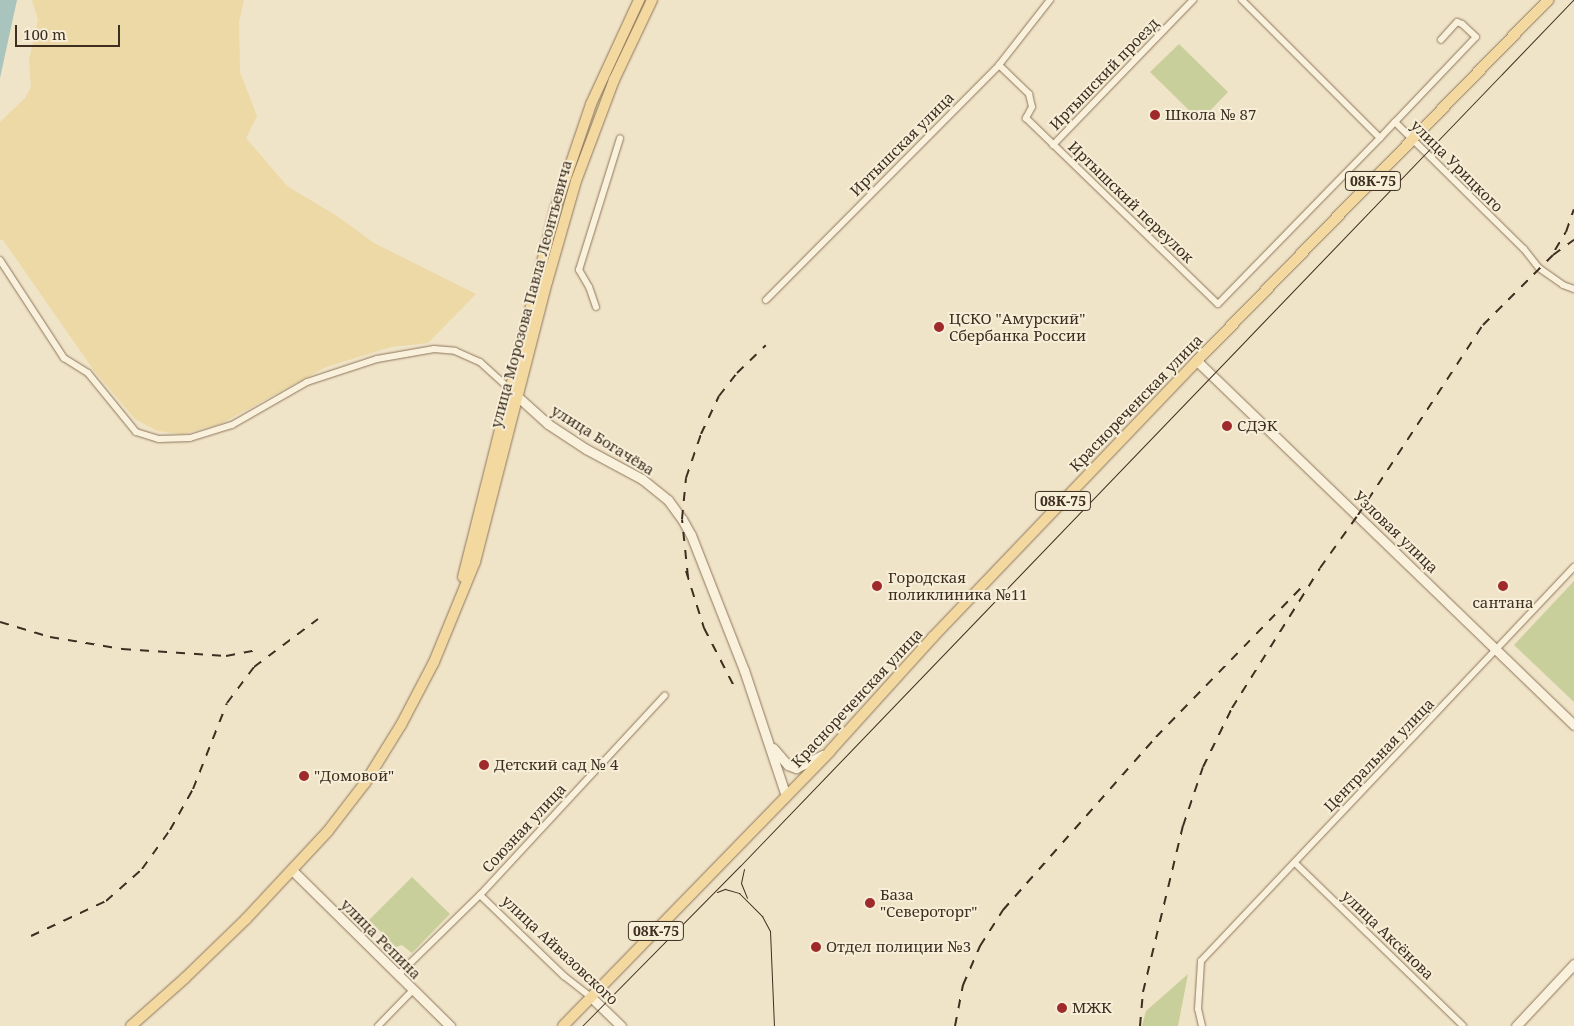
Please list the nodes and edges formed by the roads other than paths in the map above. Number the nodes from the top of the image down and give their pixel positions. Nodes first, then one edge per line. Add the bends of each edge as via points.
1 (639, 0) edge
2 (652, 0) edge
3 (1050, 0) edge
4 (1193, 0) edge
5 (1242, 0) edge
6 (1548, 0) edge
7 (1441, 40) dead end
8 (999, 65) junction
9 (1395, 122) junction
10 (620, 138) dead end
11 (1380, 138) junction
12 (1413, 140) junction
13 (1053, 144) junction
14 (0, 260) edge
15 (1574, 289) edge
16 (766, 300) dead end
17 (1218, 304) joint
18 (596, 307) dead end
19 (1197, 361) junction
20 (509, 388) junction
21 (517, 396) junction
22 (1574, 567) edge
23 (460, 603) junction
24 (1497, 650) junction
25 (665, 694) dead end
26 (1574, 725) edge
27 (771, 746) junction
28 (830, 751) junction
29 (786, 796) junction
30 (1295, 862) junction
31 (293, 871) junction
32 (480, 895) junction
33 (1574, 964) edge
34 (398, 975) junction
35 (413, 990) junction
36 (591, 997) junction
37 (131, 1026) edge
38 (378, 1026) edge
39 (450, 1026) edge
40 (563, 1026) edge
41 (621, 1026) edge
42 (1202, 1026) edge
43 (1463, 1026) edge
44 (1516, 1026) edge

1 - 20 main road, улица Морозова Павла Леонтьевича via 578,138 555,210
2 - 21 main road, улица Морозова Павла Леонтьевича via 614,80 576,181
3 - 8 street, Иртышская улица
4 - 13 street, Иртышский проезд
5 - 11 street
6 - 12 main road, Краснореченская улица / 08К-75
7 - 9 street via 1457,22 1476,37
8 - 13 street, Иртышский переулок via 1029,94 1032,107 1026,118
8 - 16 street, Иртышская улица
9 - 11 street, улица Урицкого
9 - 12 street, улица Урицкого
10 - 18 street via 580,270
11 - 17 street, улица Урицкого
12 - 15 street, улица Урицкого via 1524,249 1539,268 1562,285
12 - 19 main road, Краснореченская улица / 08К-75
13 - 17 street, Иртышский переулок
14 - 20 street, улица Богачёва via 64,358 88,373 136,432 159,439 190,438 232,425 307,382 377,359 434,349 455,351 480,362
19 - 24 street, Узловая улица
19 - 28 main road, Краснореченская улица / 08К-75 via 933,637
20 - 21 street, улица Богачёва
20 - 23 main road, улица Морозова Павла Леонтьевича via 461,585
21 - 23 main road, улица Морозова Павла Леонтьевича via 475,562
21 - 27 street, улица Богачёва via 548,424 642,479 670,502 691,535
22 - 24 street, Центральная улица
23 - 31 main road, улица Морозова Павла Леонтьевича via 434,662 365,783
24 - 26 street, Узловая улица
24 - 30 street, Центральная улица
25 - 32 street, Союзная улица
27 - 28 street via 796,768
27 - 29 street, улица Богачёва
28 - 29 main road, Краснореченская улица / 08К-75
29 - 36 main road, Краснореченская улица / 08К-75
30 - 42 street, Центральная улица via 1201,961 1198,1009
30 - 43 street, улица Аксёнова
31 - 34 street, улица Репина
31 - 37 main road, улица Морозова Павла Леонтьевича via 185,978
32 - 34 street, Союзная улица
32 - 36 street, улица Айвазовского via 564,976
33 - 44 street
34 - 35 street, улица Репина
35 - 38 street
35 - 39 street, улица Репина
36 - 40 main road, Краснореченская улица / 08К-75
36 - 41 street, улица Айвазовского

